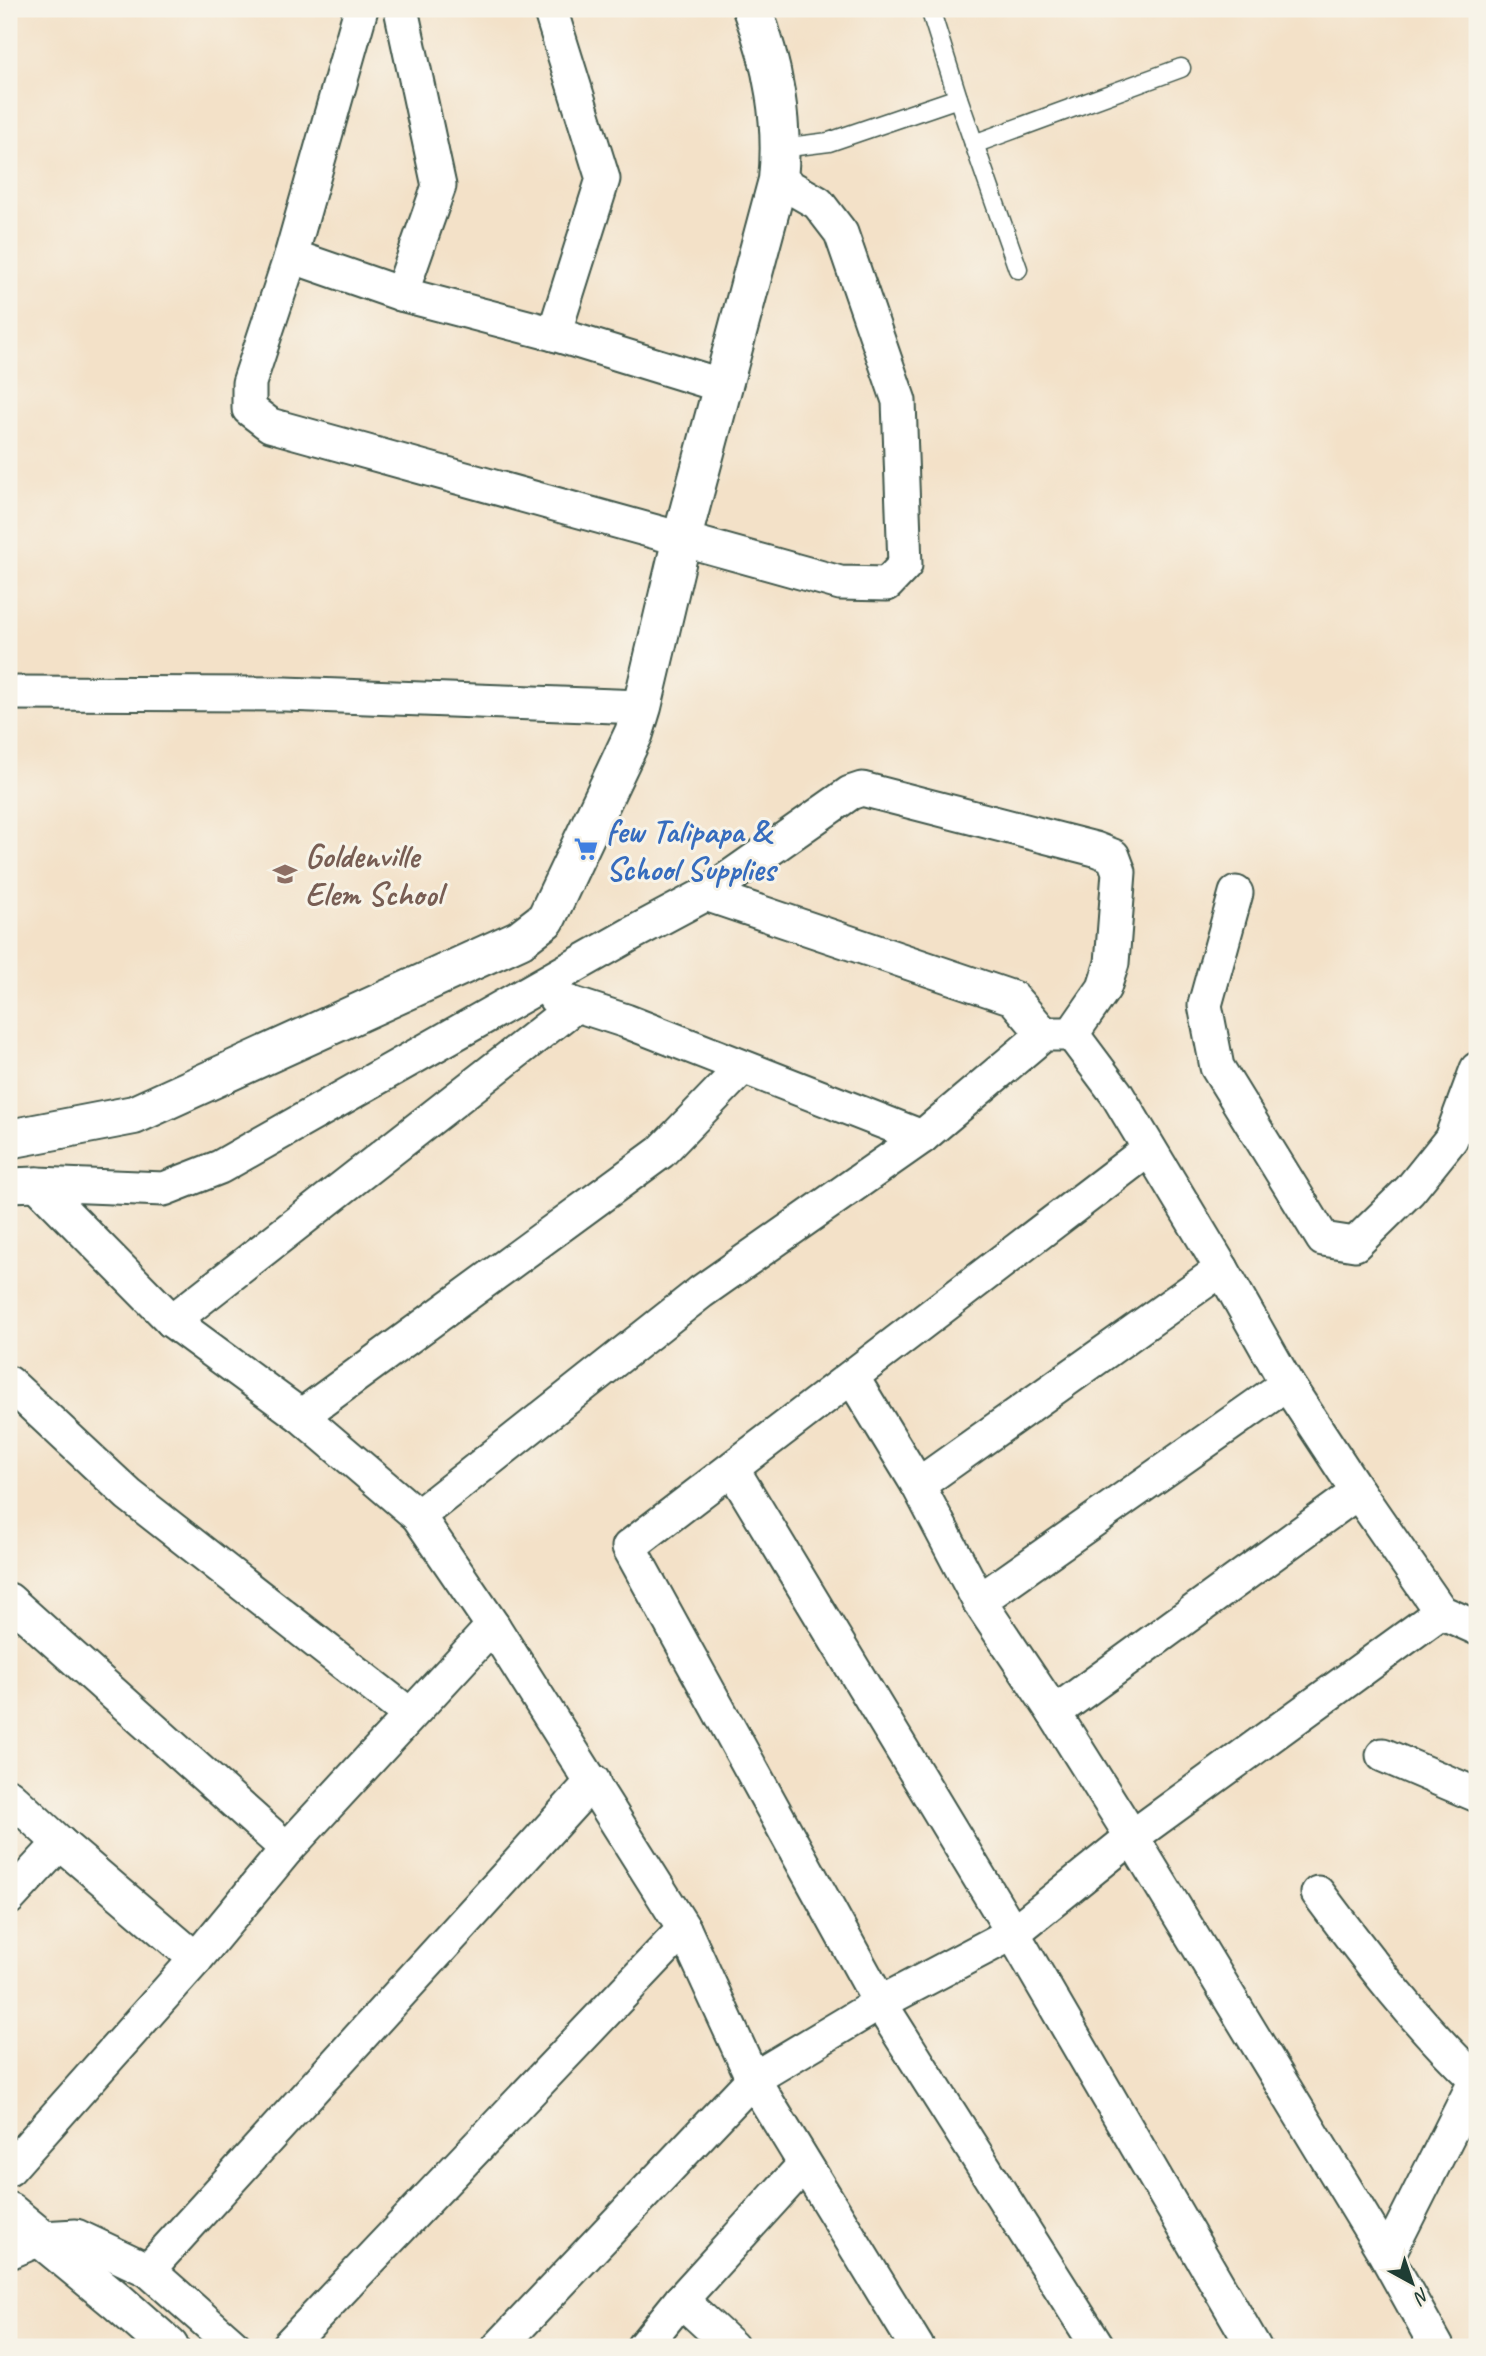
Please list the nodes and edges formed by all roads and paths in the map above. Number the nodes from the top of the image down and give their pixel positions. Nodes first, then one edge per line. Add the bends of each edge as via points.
1 (361, 9) edge
2 (401, 9) edge
3 (550, 9) edge
4 (752, 9) edge
5 (930, 9) edge
6 (1181, 68) dead end
7 (958, 98) junction
8 (974, 144) junction
9 (779, 164) junction
10 (291, 256) junction
11 (1018, 269) dead end
12 (401, 294) junction
13 (554, 334) junction
14 (723, 386) junction
15 (682, 538) junction
16 (9, 693) edge
17 (642, 707) junction
18 (1236, 893) dead end
19 (706, 894) junction
20 (536, 990) junction
21 (575, 1006) junction
22 (1058, 1034) junction
23 (743, 1068) junction
24 (1477, 1069) edge
25 (922, 1137) junction
26 (9, 1139) edge
27 (1149, 1149) junction
28 (23, 1185) edge
29 (1222, 1269) junction
30 (172, 1321) junction
31 (852, 1377) junction
32 (9, 1383) edge
33 (1286, 1384) junction
34 (301, 1416) junction
35 (733, 1470) junction
36 (918, 1485) junction
37 (1358, 1492) junction
38 (418, 1516) junction
39 (9, 1600) edge
40 (979, 1601) junction
41 (1441, 1612) junction
42 (493, 1626) junction
43 (1477, 1628) edge
44 (1054, 1713) junction
45 (410, 1715) junction
46 (1383, 1755) dead end
47 (593, 1781) junction
48 (1477, 1794) edge
49 (9, 1796) edge
50 (1132, 1837) junction
51 (60, 1843) junction
52 (287, 1849) junction
53 (1318, 1894) dead end
54 (9, 1898) edge
55 (684, 1929) junction
56 (1013, 1933) junction
57 (196, 1959) junction
58 (880, 2003) junction
59 (753, 2079) junction
60 (1477, 2080) edge
61 (804, 2165) junction
62 (9, 2169) edge
63 (9, 2212) edge
64 (25, 2245) edge
65 (1387, 2257) junction
66 (148, 2270) junction
67 (681, 2300) junction
68 (169, 2347) edge
69 (235, 2347) edge
70 (287, 2347) edge
71 (499, 2347) edge
72 (643, 2347) edge
73 (732, 2347) edge
74 (917, 2347) edge
75 (1098, 2347) edge
76 (1254, 2347) edge
77 (1437, 2347) edge

1 - 10 street
2 - 12 street via 439,186
3 - 13 street via 603,179
4 - 9 street via 772,75
5 - 7 lane
6 - 8 lane
7 - 8 lane
7 - 9 lane
8 - 11 lane
9 - 14 street
9 - 15 street via 841,233 899,401 905,565 887,584 840,583
10 - 12 street
10 - 15 street via 249,383 249,409 270,425
12 - 13 street
13 - 14 street
14 - 15 street
15 - 17 street
16 - 17 street via 285,694
17 - 26 street via 546,919 520,939 134,1115
18 - 24 street via 1205,1005 1217,1067 1323,1239 1355,1244 1410,1190 1451,1139
19 - 20 street
19 - 22 street via 1013,998
19 - 22 street via 862,789 1113,856 1119,872 1112,963 1104,988
20 - 21 street
20 - 28 street via 220,1167 164,1189
21 - 23 street via 626,1021
21 - 30 street
22 - 25 street
22 - 27 street via 1115,1093
23 - 25 street
23 - 34 street via 661,1152
25 - 38 street via 701,1292
27 - 29 street
27 - 31 street
28 - 30 street
29 - 33 street
29 - 36 street
30 - 34 street
31 - 35 street
31 - 36 street
32 - 45 street via 130,1495
33 - 37 street
33 - 40 street
34 - 38 street
35 - 56 street
35 - 58 street via 629,1547
36 - 40 street
37 - 41 street
37 - 44 street
38 - 42 street
39 - 52 street
40 - 44 street
41 - 43 street
41 - 50 street
42 - 45 street
42 - 47 street
44 - 50 street
45 - 52 street
46 - 48 street
47 - 55 street
47 - 66 street
49 - 51 street
50 - 56 street
50 - 65 street
51 - 54 street
51 - 57 street
52 - 57 street
53 - 60 street via 1417,2020
55 - 59 street
55 - 70 street
56 - 58 street
56 - 76 street
57 - 62 street
58 - 59 street
58 - 75 street
59 - 61 street
59 - 71 street
60 - 65 street
61 - 67 street
61 - 74 street
63 - 64 street
64 - 66 street via 76,2236
64 - 68 street
65 - 77 street
66 - 69 street
67 - 72 street
67 - 73 street

